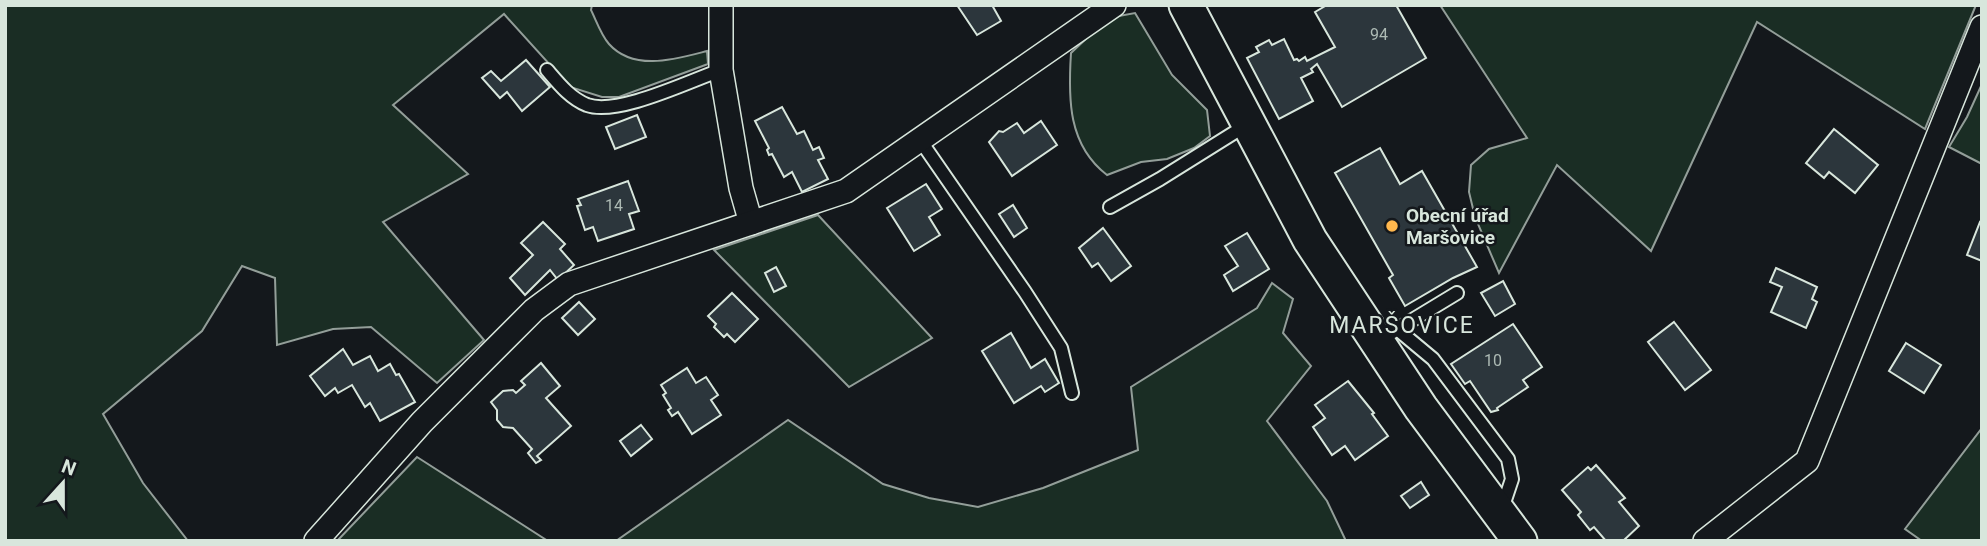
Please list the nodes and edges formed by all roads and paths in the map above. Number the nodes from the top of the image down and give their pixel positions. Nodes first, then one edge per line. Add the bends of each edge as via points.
1 (721, 5) edge
2 (1114, 5) edge
3 (1186, 5) edge
4 (1982, 27) edge
5 (547, 70) dead end
6 (721, 70) junction
7 (1249, 123) junction
8 (920, 140) junction
9 (1110, 207) dead end
10 (751, 223) junction
11 (1457, 293) dead end
12 (1387, 336) junction
13 (1072, 393) dead end
14 (1510, 528) edge
15 (316, 541) edge
16 (1705, 541) edge

1 - 6 street
2 - 8 street
3 - 7 main road
4 - 16 street via 1807,461
5 - 6 lane via 579,101 611,108
6 - 10 street
7 - 9 lane
7 - 12 main road via 1310,240
8 - 10 street via 846,191
8 - 13 lane via 1061,348
10 - 15 street via 569,284 534,310 422,422
11 - 12 lane
12 - 14 main road via 1420,408

